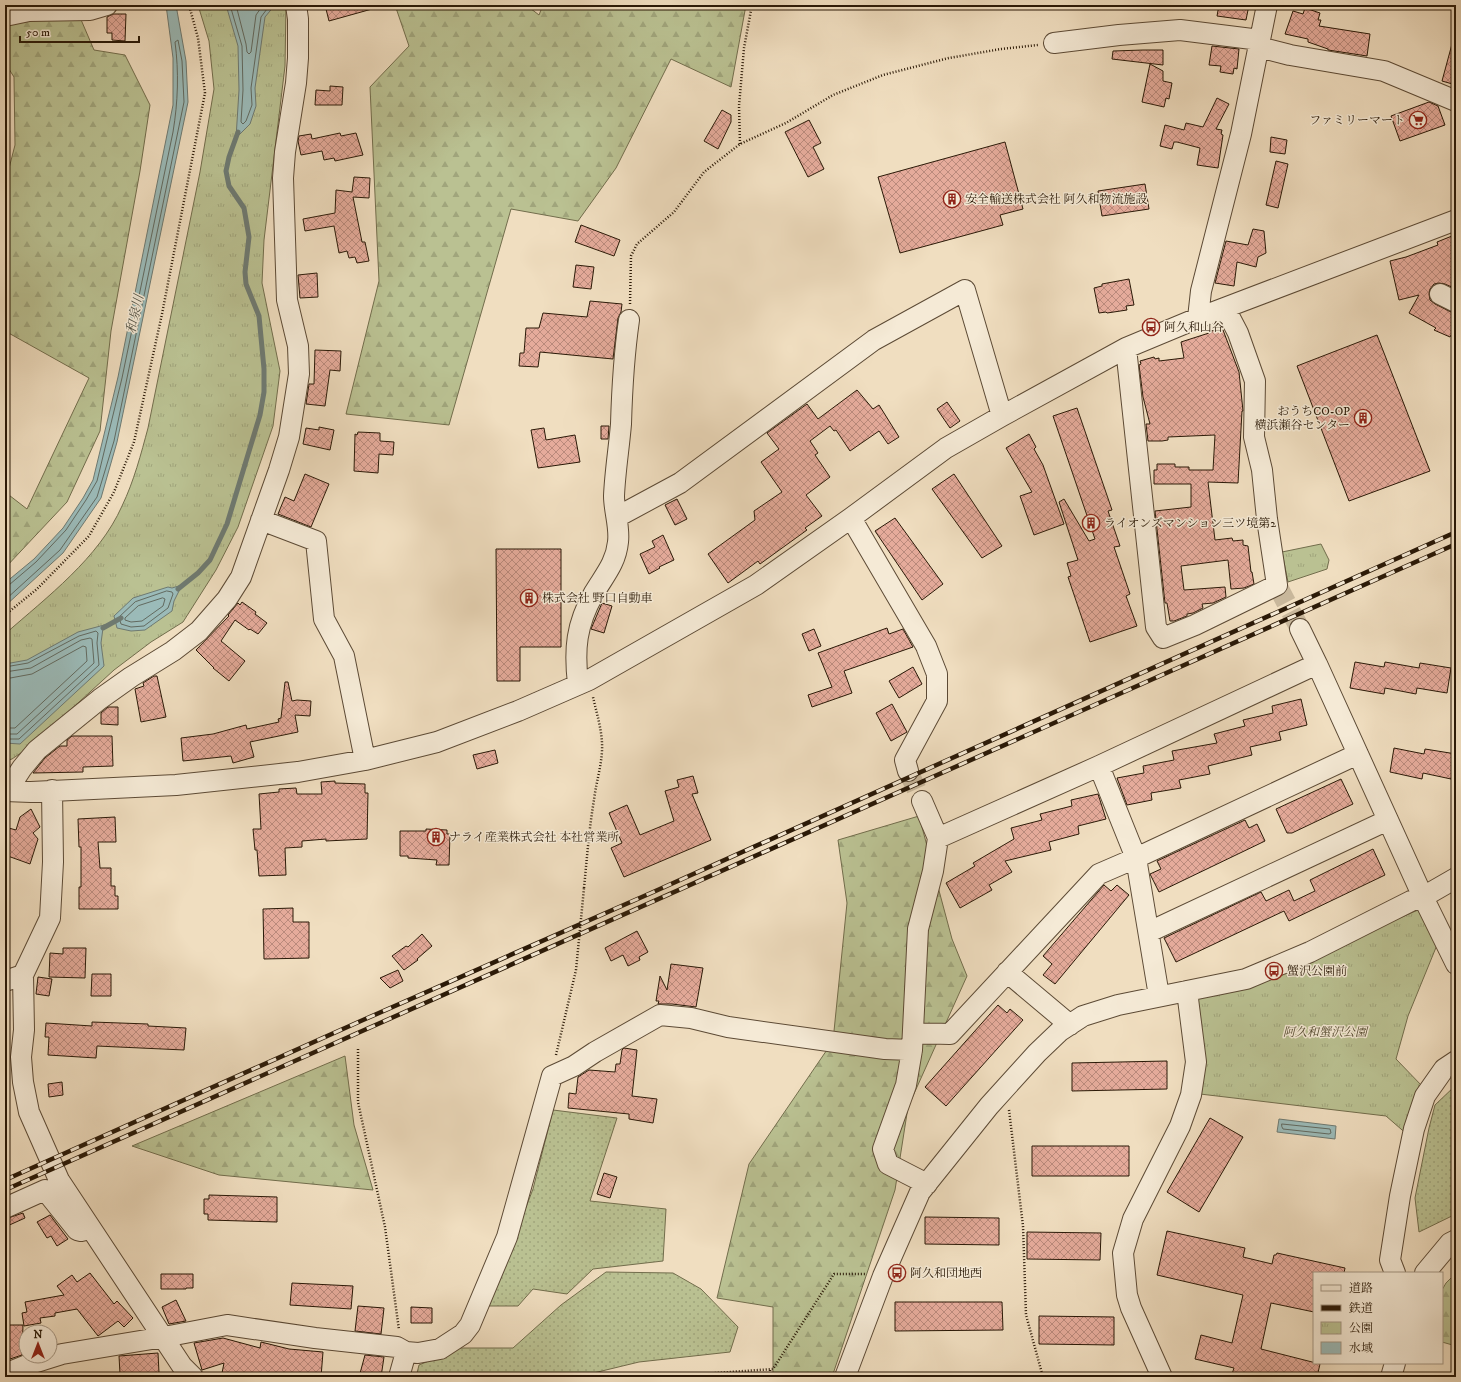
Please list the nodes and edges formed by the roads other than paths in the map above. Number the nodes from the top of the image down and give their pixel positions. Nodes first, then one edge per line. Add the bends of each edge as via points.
1 (107, 5) edge
2 (296, 5) edge
3 (1267, 5) edge
4 (5, 16) edge
5 (1054, 43) road end
6 (1260, 43) junction
7 (1456, 101) edge
8 (1456, 220) edge
9 (1225, 308) junction
10 (1198, 318) junction
11 (629, 320) road end
12 (1126, 348) junction
13 (1002, 416) junction
14 (616, 517) junction
15 (852, 518) junction
16 (261, 520) junction
17 (1300, 629) tunnel mouth
18 (1317, 664) junction
19 (584, 682) junction
20 (1358, 754) junction
21 (365, 760) junction
22 (1099, 766) junction
23 (908, 771) tunnel mouth
24 (52, 790) junction
25 (6, 792) edge
26 (922, 801) tunnel mouth
27 (1388, 820) junction
28 (938, 838) junction
29 (1136, 858) junction
30 (1456, 878) edge
31 (1424, 897) junction
32 (1149, 932) junction
33 (1456, 964) edge
34 (1007, 972) junction
35 (14, 978) edge
36 (1187, 992) junction
37 (1159, 996) junction
38 (1070, 1025) junction
39 (912, 1042) junction
40 (1447, 1064) edge
41 (927, 1184) junction
42 (5, 1208) edge
43 (91, 1229) junction
44 (1456, 1240) edge
45 (1395, 1272) edge
46 (1426, 1272) edge
47 (164, 1337) junction
48 (406, 1352) junction
49 (1394, 1364) edge
50 (5, 1374) edge
51 (193, 1377) edge
52 (399, 1377) edge
53 (845, 1377) edge
54 (1162, 1377) edge
55 (1392, 1377) edge

1 - 4 street via 90,10 29,11
2 - 16 street via 296,84 283,178 287,300 298,346 299,374 288,437
3 - 6 street
5 - 6 street via 1180,30
6 - 7 street via 1290,55 1384,71
6 - 10 street via 1241,134 1201,291
8 - 9 street
9 - 10 street
9 - 12 street via 1238,333 1255,381 1254,437 1262,470 1277,585 1195,626 1164,638 1156,626
10 - 12 street
11 - 14 street via 624,354 614,498
12 - 13 street
13 - 14 street via 965,290 874,340 680,483
13 - 15 street via 946,448
14 - 19 street via 618,541 615,559 584,613 576,643 576,664
15 - 19 street via 756,585
15 - 23 street via 926,646 937,674 937,702 905,760
16 - 21 street via 316,540 324,619 344,656
16 - 25 street via 241,577 227,599 199,631 100,699 37,750
17 - 18 street
18 - 20 street
18 - 22 street
19 - 21 street via 437,742
20 - 27 street
20 - 29 street
21 - 24 street via 298,772 176,785
22 - 28 street
22 - 29 street
24 - 25 street
24 - 35 street via 53,862 50,918
26 - 28 street
27 - 31 street
27 - 32 street
28 - 39 street via 933,871 918,929
29 - 32 street
29 - 34 street via 1099,874
30 - 31 street
31 - 33 street
31 - 36 street via 1411,901 1310,952 1246,979
32 - 37 street
34 - 38 street
34 - 39 street via 950,1034
35 - 43 street via 24,1030 21,1057 29,1112 59,1180
36 - 37 street
36 - 54 street via 1196,1062 1191,1095 1180,1126 1134,1220 1123,1253 1127,1295 1131,1308
37 - 38 street via 1083,1016
38 - 41 street via 1036,1053 989,1106
39 - 41 street via 906,1085 883,1149 888,1164
39 - 48 street via 885,1049 660,1015 574,1066 552,1076 508,1237 470,1325 463,1334 440,1349 418,1353
40 - 45 street via 1425,1096 1414,1129 1390,1260
41 - 53 street via 920,1192 883,1276
42 - 43 street via 45,1190 77,1230
43 - 47 street
44 - 46 street
47 - 48 street via 226,1325 397,1347
47 - 50 street via 62,1354
47 - 51 street via 182,1366
48 - 52 street
49 - 55 street

